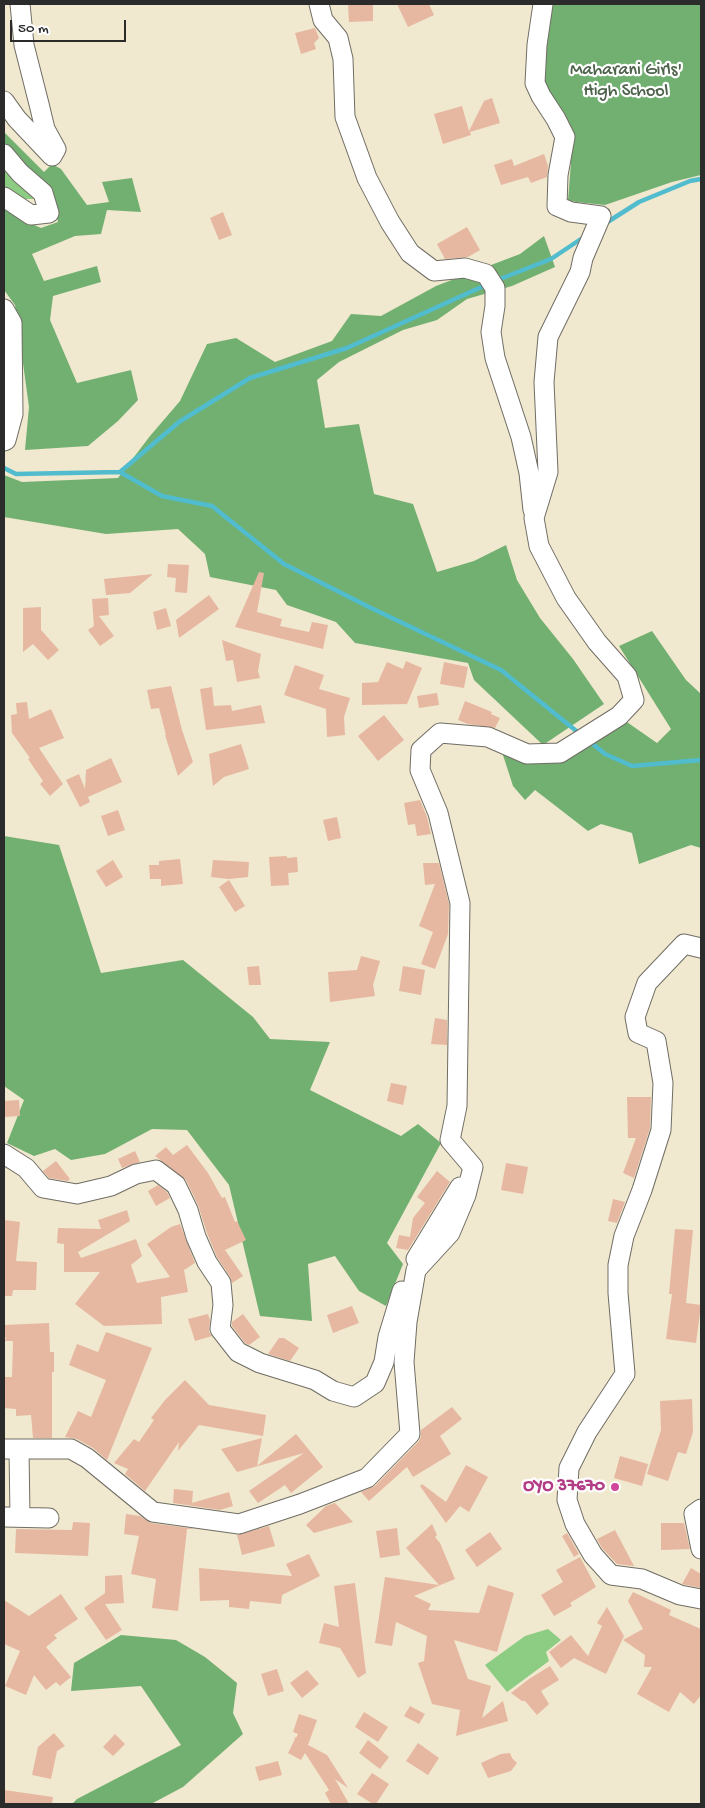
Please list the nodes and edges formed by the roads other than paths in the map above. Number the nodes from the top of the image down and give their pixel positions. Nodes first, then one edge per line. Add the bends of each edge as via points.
1 (20, 4) edge
2 (319, 4) edge
3 (543, 4) edge
4 (4, 100) edge
5 (4, 154) edge
6 (4, 197) edge
7 (4, 308) edge
8 (4, 441) edge
9 (534, 518) junction
10 (701, 948) edge
11 (4, 1154) edge
12 (473, 1167) junction
13 (12, 1449) edge
14 (701, 1509) edge
15 (12, 1517) edge
16 (49, 1518) dead end
17 (701, 1549) edge
18 (701, 1599) edge

1 - 4 street via 24,44 37,97 45,129 56,149 52,156
2 - 9 street via 323,20 338,38 343,59 345,117 367,178 390,222 410,253 434,271 464,268 491,281 495,306 491,332 495,358 521,437
3 - 9 street via 535,83 565,137 558,175 557,206 571,212 601,216 580,272 548,337 544,382 548,472
5 - 6 street via 43,193 50,213 31,215
7 - 8 street via 12,322 13,414
9 - 12 street via 539,546 566,598 597,642 627,676 634,700 619,716 560,754 527,754 488,737 440,733 421,750 420,770 438,813 460,903 457,1106 450,1140
10 - 18 street via 684,944 647,983 635,1017 638,1033 656,1041 662,1083 661,1130 624,1236 618,1264 625,1374 587,1432 569,1468 568,1500 575,1524 610,1575 642,1578 680,1595
11 - 12 street via 26,1168 43,1188 77,1194 156,1170 176,1185 207,1262 221,1283 220,1329 238,1352 354,1397 375,1383 384,1362 388,1337 409,1271
12 - 13 street via 450,1233 416,1270 404,1362 410,1434 367,1478 239,1524 153,1512 87,1458 71,1449
13 - 15 street
14 - 17 street via 694,1514
15 - 16 street

